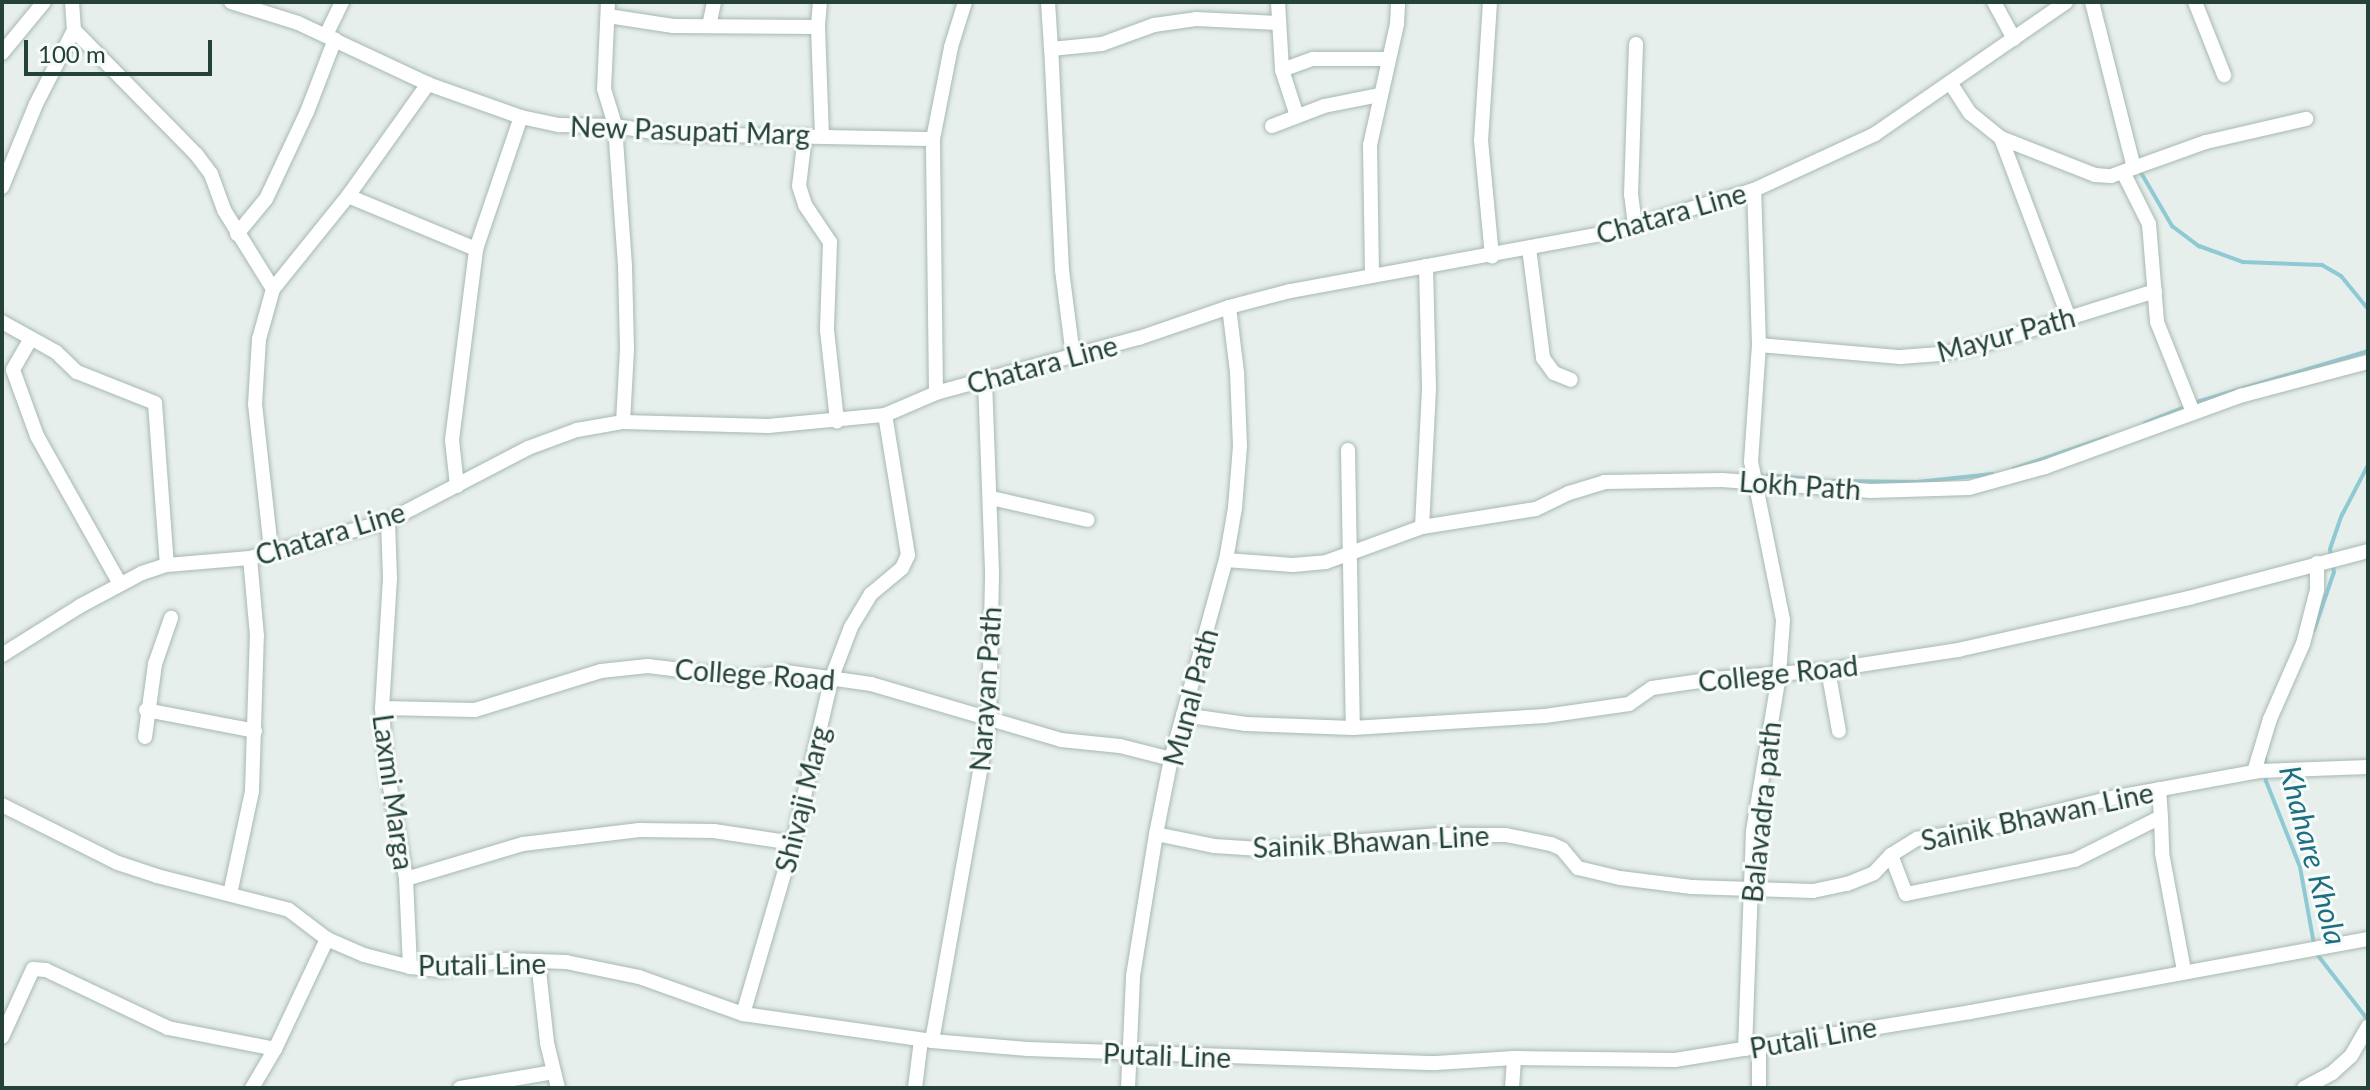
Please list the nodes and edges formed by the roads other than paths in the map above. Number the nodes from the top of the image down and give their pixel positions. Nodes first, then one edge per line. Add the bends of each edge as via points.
1 (44, 2) edge
2 (72, 2) edge
3 (231, 2) edge
4 (342, 2) edge
5 (714, 2) edge
6 (820, 2) edge
7 (965, 2) edge
8 (1048, 2) edge
9 (1278, 2) edge
10 (1398, 2) edge
11 (1490, 2) edge
12 (1994, 2) edge
13 (2066, 2) edge
14 (2092, 2) edge
15 (2195, 2) edge
16 (608, 9) edge
17 (1278, 23) junction
18 (709, 26) junction
19 (818, 27) junction
20 (74, 30) junction
21 (330, 37) junction
22 (2014, 39) junction
23 (1636, 44) dead end
24 (1051, 49) junction
25 (2, 53) edge
26 (1388, 59) junction
27 (1282, 70) junction
28 (2224, 75) dead end
29 (428, 84) junction
30 (1951, 84) junction
31 (1379, 95) junction
32 (1297, 116) junction
33 (521, 117) junction
34 (2306, 119) dead end
35 (615, 126) junction
36 (1272, 126) dead end
37 (805, 136) junction
38 (822, 136) junction
39 (2001, 138) junction
40 (933, 139) junction
41 (2134, 168) junction
42 (2, 187) edge
43 (1754, 190) junction
44 (348, 196) junction
45 (1635, 226) junction
46 (237, 234) junction
47 (1529, 248) junction
48 (476, 249) junction
49 (1492, 256) junction
50 (1426, 266) junction
51 (1372, 273) junction
52 (273, 289) junction
53 (2155, 291) junction
54 (1229, 307) junction
55 (2069, 318) junction
56 (2, 322) edge
57 (30, 340) junction
58 (1759, 345) junction
59 (1073, 356) junction
60 (2368, 362) edge
61 (985, 380) junction
62 (1571, 380) dead end
63 (936, 393) junction
64 (2193, 412) junction
65 (885, 415) junction
66 (837, 421) junction
67 (623, 422) junction
68 (1348, 450) dead end
69 (1754, 482) junction
70 (457, 486) junction
71 (991, 498) junction
72 (1088, 520) dead end
73 (388, 521) junction
74 (1422, 527) junction
75 (271, 550) junction
76 (2368, 551) edge
77 (1350, 554) junction
78 (250, 558) junction
79 (1226, 560) junction
80 (2319, 562) junction
81 (167, 565) junction
82 (120, 584) junction
83 (171, 618) dead end
84 (2, 655) edge
85 (1828, 670) junction
86 (1779, 675) junction
87 (832, 677) junction
88 (382, 708) junction
89 (146, 710) junction
90 (1183, 715) junction
91 (989, 720) junction
92 (1353, 728) junction
93 (255, 731) junction
94 (1839, 731) dead end
95 (145, 737) dead end
96 (1171, 759) junction
97 (2368, 767) edge
98 (2262, 771) junction
99 (2159, 789) junction
100 (2, 805) edge
101 (2161, 817) junction
102 (1156, 834) junction
103 (793, 843) junction
104 (1891, 855) junction
105 (406, 879) junction
106 (1751, 890) junction
107 (230, 894) junction
108 (327, 939) junction
109 (2368, 939) edge
110 (538, 961) junction
111 (410, 967) junction
112 (2184, 971) junction
113 (743, 1014) junction
114 (2367, 1030) edge
115 (2, 1037) edge
116 (926, 1040) junction
117 (275, 1049) junction
118 (1752, 1049) junction
119 (1129, 1053) junction
120 (1514, 1058) junction
121 (554, 1072) junction
122 (252, 1088) edge
123 (460, 1088) edge
124 (558, 1088) edge
125 (915, 1088) edge
126 (1128, 1088) edge
127 (1512, 1088) edge
128 (1759, 1088) edge
129 (2304, 1088) edge

1 - 25 street
2 - 20 street
3 - 21 street, New Pasupati Marg
4 - 21 street
5 - 18 street
6 - 19 street
7 - 40 street
8 - 24 street
9 - 17 street
10 - 26 street
11 - 49 street via 1481,140
12 - 22 street
13 - 22 street, Chatara Line
14 - 41 street
15 - 28 street
16 - 18 street via 673,26
16 - 35 street via 604,89
17 - 24 street via 1196,19 1154,25 1102,44
17 - 27 street
18 - 19 street
19 - 38 street
20 - 42 street
20 - 46 street via 196,154 211,174
21 - 29 street, New Pasupati Marg
21 - 46 street via 307,112 266,199
22 - 30 street, Chatara Line
23 - 45 street via 1631,195
24 - 59 street via 1062,270
26 - 27 street via 1313,59
26 - 31 street
27 - 32 street
29 - 33 street, New Pasupati Marg
29 - 44 street
30 - 39 street via 1970,113
30 - 43 street, Chatara Line via 1875,134
31 - 32 street
31 - 51 street via 1370,145
32 - 36 street
33 - 35 street, New Pasupati Marg via 560,125
33 - 48 street
34 - 41 street via 2206,142
35 - 37 street, New Pasupati Marg via 666,134
35 - 67 street via 626,281
37 - 38 street, New Pasupati Marg
37 - 66 street via 799,186 830,242 827,330
38 - 40 street, New Pasupati Marg
39 - 41 street via 2095,175
39 - 55 street
40 - 63 street
41 - 53 street via 2149,224
43 - 45 street, Chatara Line
43 - 58 street, Balavadra path
44 - 48 street
44 - 52 street
45 - 47 street, Chatara Line
46 - 52 street
47 - 49 street, Chatara Line
47 - 62 street via 1543,358 1554,373
48 - 70 street via 456,390 452,440
49 - 50 street, Chatara Line
50 - 51 street, Chatara Line
50 - 74 street via 1429,389
51 - 54 street, Chatara Line
52 - 75 street via 259,339 255,404
53 - 55 street, Mayur Path
53 - 64 street via 2157,322
54 - 59 street, Chatara Line
54 - 79 street, Munal Path via 1240,446
55 - 58 street, Mayur Path via 1985,344 1900,357
56 - 57 street
57 - 81 street via 56,352 77,372 155,403
57 - 82 street via 13,370 27,409
58 - 69 street, Balavadra path via 1751,428
59 - 61 street, Chatara Line
60 - 64 street, Lokh Path
61 - 63 street, Chatara Line
61 - 71 street, Narayan Path
63 - 65 street, Chatara Line
64 - 69 street, Lokh Path via 2045,467 1969,488 1871,491
65 - 66 street, Chatara Line
65 - 87 street, Shivaji Marg via 908,555 902,568 871,594 851,627
66 - 67 street, Chatara Line via 768,426
67 - 70 street, Chatara Line via 577,430 528,448
68 - 77 street
69 - 74 street, Lokh Path via 1604,482 1536,509
69 - 86 street, Balavadra path via 1783,620
70 - 73 street, Chatara Line
71 - 72 street
71 - 91 street, Narayan Path
73 - 75 street, Chatara Line
73 - 88 street, Laxmi Marga
74 - 77 street, Lokh Path
75 - 78 street, Chatara Line
76 - 80 street, College Road
77 - 79 street, Lokh Path via 1293,565
77 - 92 street
78 - 81 street, Chatara Line
78 - 93 street via 257,636
79 - 90 street, Munal Path
80 - 85 street, College Road via 2189,598 1958,650
80 - 98 street via 2303,644 2270,719
81 - 82 street, Chatara Line
82 - 84 street, Chatara Line
83 - 89 street
85 - 86 street, College Road
85 - 94 street
86 - 92 street, College Road via 1652,688 1629,704 1545,716
86 - 106 street, Balavadra path via 1761,773
87 - 88 street, College Road via 786,672 746,678 648,666 601,671 475,710
87 - 91 street, College Road
87 - 103 street, Shivaji Marg
88 - 105 street, Laxmi Marga
89 - 93 street
89 - 95 street
90 - 92 street, College Road via 1246,724
90 - 96 street, Munal Path
91 - 96 street, College Road via 1061,740 1120,746
91 - 116 street, Narayan Path
93 - 107 street via 252,791
96 - 102 street, Munal Path
97 - 98 street, Sainik Bhawan Line
98 - 99 street, Sainik Bhawan Line
99 - 101 street
99 - 104 street, Sainik Bhawan Line via 1917,839
100 - 107 street, Putali Line via 118,863
101 - 104 street via 2075,860 1906,894
101 - 112 street via 2162,853
102 - 106 street, Sainik Bhawan Line via 1261,849 1506,835 1551,844 1578,868 1592,872
102 - 119 street, Munal Path via 1133,976
103 - 105 street via 714,831 639,830 523,844
103 - 113 street, Shivaji Marg
104 - 106 street, Sainik Bhawan Line via 1874,873 1847,884 1813,891
105 - 111 street, Laxmi Marga
106 - 118 street, Balavadra path
107 - 108 street, Putali Line via 289,910
108 - 111 street, Putali Line
108 - 117 street
109 - 112 street, Putali Line
110 - 111 street, Putali Line via 440,970
110 - 113 street, Putali Line via 639,977
110 - 121 street
112 - 118 street, Putali Line
113 - 116 street, Putali Line
114 - 129 street via 2351,1056
115 - 117 street via 33,969 46,970 168,1028
116 - 119 street, Putali Line
116 - 125 street, Narayan Path
117 - 122 street
118 - 120 street, Putali Line via 1675,1060
118 - 128 street, Balavadra path
119 - 120 street, Putali Line via 1436,1063
119 - 126 street, Munal Path
120 - 127 street
121 - 123 street
121 - 124 street

